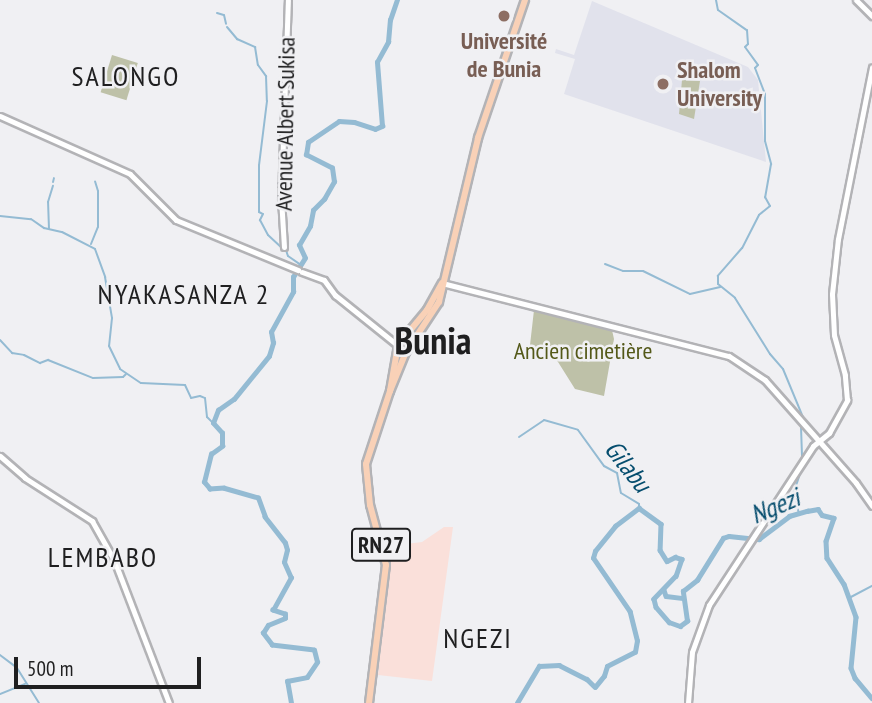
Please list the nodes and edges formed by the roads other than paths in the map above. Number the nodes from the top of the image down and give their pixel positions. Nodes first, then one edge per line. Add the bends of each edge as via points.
1 (288, 0) edge
2 (527, 0) edge
3 (856, 0) edge
4 (872, 16) edge
5 (872, 67) edge
6 (0, 116) edge
7 (283, 264) junction
8 (442, 283) junction
9 (430, 312) junction
10 (398, 345) junction
11 (407, 352) junction
12 (390, 391) junction
13 (819, 442) junction
14 (0, 456) edge
15 (872, 506) edge
16 (169, 703) edge
17 (369, 703) edge
18 (688, 703) edge

1 - 7 street, Avenue Albert Sukisa
2 - 8 main road, RN27 via 478,138
3 - 4 street
5 - 13 street via 838,239 832,295 834,335 848,393 836,423
6 - 7 street via 130,174 176,220
7 - 10 street via 324,280 335,295
8 - 9 main road, RN27 via 439,302
8 - 13 street via 721,352 765,380
9 - 10 main road, RN27
9 - 11 main road, RN27
10 - 11 street
10 - 12 main road, RN27
11 - 12 main road, RN27
12 - 17 main road, RN27 via 366,464 370,505 386,565
13 - 15 street
13 - 18 street via 747,544 700,623 688,669
14 - 16 street via 92,521 114,560

